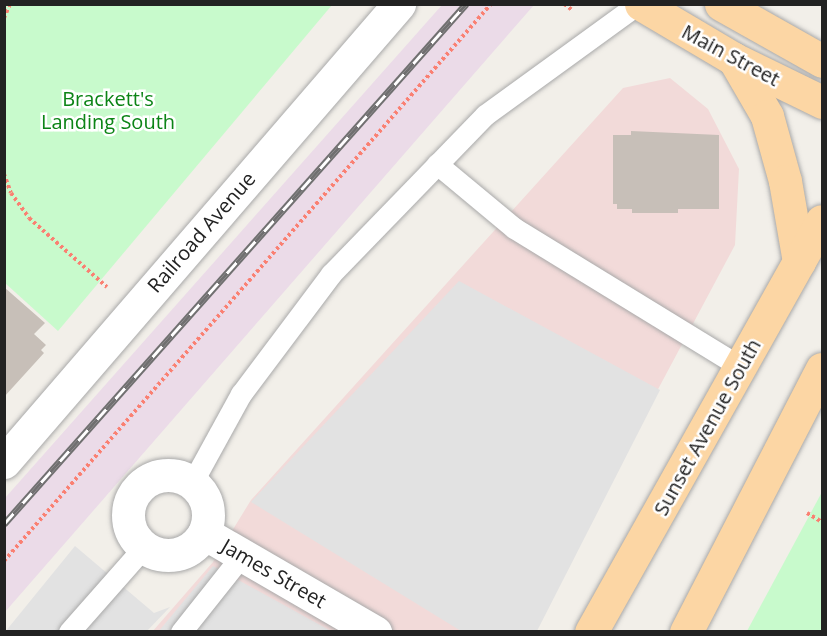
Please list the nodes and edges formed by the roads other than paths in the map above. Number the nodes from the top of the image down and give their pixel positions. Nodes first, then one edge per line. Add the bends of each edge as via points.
1 (399, 4) edge
2 (639, 4) edge
3 (721, 4) edge
4 (734, 59) junction
5 (822, 61) edge
6 (822, 102) edge
7 (437, 164) junction
8 (822, 221) edge
9 (800, 262) junction
10 (741, 367) junction
11 (822, 369) edge
12 (4, 462) edge
13 (192, 483) junction
14 (204, 533) junction
15 (144, 547) junction
16 (242, 555) junction
17 (69, 632) edge
18 (181, 632) edge
19 (375, 632) edge
20 (591, 632) edge
21 (686, 632) edge

1 - 12 street, Railroad Avenue
2 - 4 main road, Main Street
2 - 7 lane via 535,75 485,115
3 - 5 main road, Main Street
4 - 6 main road, Main Street
4 - 9 main road via 767,116 785,181
7 - 10 lane via 514,228
7 - 13 lane via 331,274 281,337 241,394
8 - 9 main road, Sunset Avenue South
9 - 10 main road, Sunset Avenue South
10 - 20 main road, Sunset Avenue South
11 - 21 main road
13 - 14 street via 206,500
13 - 15 street via 181,477 156,476 136,490 128,520
14 - 15 street via 195,544 177,554 156,553
14 - 16 street, James Street
15 - 17 lane
16 - 18 lane
16 - 19 street, James Street

